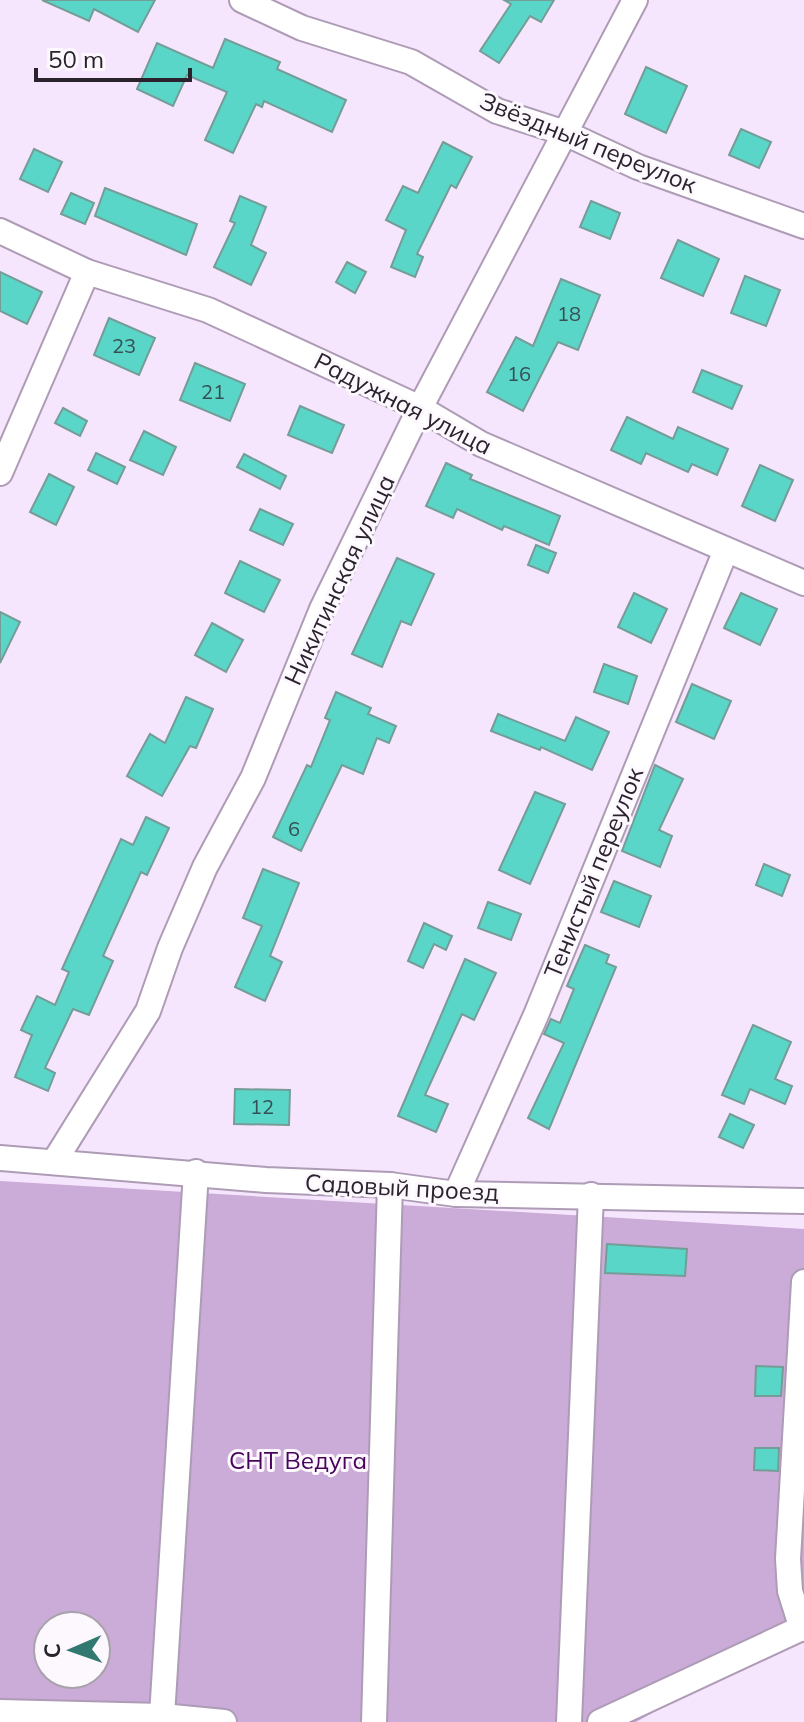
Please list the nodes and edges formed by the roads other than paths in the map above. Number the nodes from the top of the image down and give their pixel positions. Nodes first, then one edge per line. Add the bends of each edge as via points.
1 (242, 0) edge
2 (635, 0) edge
3 (565, 133) junction
4 (804, 226) edge
5 (0, 231) edge
6 (87, 272) junction
7 (420, 408) junction
8 (0, 473) edge
9 (726, 550) junction
10 (804, 583) edge
11 (0, 1158) edge
12 (54, 1162) junction
13 (196, 1172) junction
14 (390, 1185) junction
15 (456, 1194) junction
16 (591, 1195) junction
17 (804, 1201) edge
18 (804, 1282) edge
19 (803, 1628) edge
20 (0, 1712) edge
21 (162, 1716) junction
22 (224, 1722) edge
23 (374, 1722) edge
24 (569, 1722) edge
25 (600, 1722) edge

1 - 3 street, Звёздный переулок via 302,28 411,62 497,111
2 - 3 street, Никитинская улица
3 - 4 street, Звёздный переулок via 638,167
3 - 7 street, Никитинская улица
5 - 6 street, Радужная улица
6 - 7 street, Радужная улица via 208,310
6 - 8 street
7 - 9 street, Радужная улица via 481,444
7 - 12 street, Никитинская улица via 322,609 253,778 205,867 148,1011
9 - 10 street, Радужная улица
9 - 15 street, Тенистый переулок via 536,1015
11 - 12 street, Садовый проезд
12 - 13 street, Садовый проезд
13 - 14 street, Садовый проезд
13 - 21 street
14 - 15 street, Садовый проезд
14 - 23 street
15 - 16 street, Садовый проезд
16 - 17 street, Садовый проезд
16 - 24 street
18 - 19 street via 788,1559 790,1591
19 - 25 street
20 - 21 street
21 - 22 street

